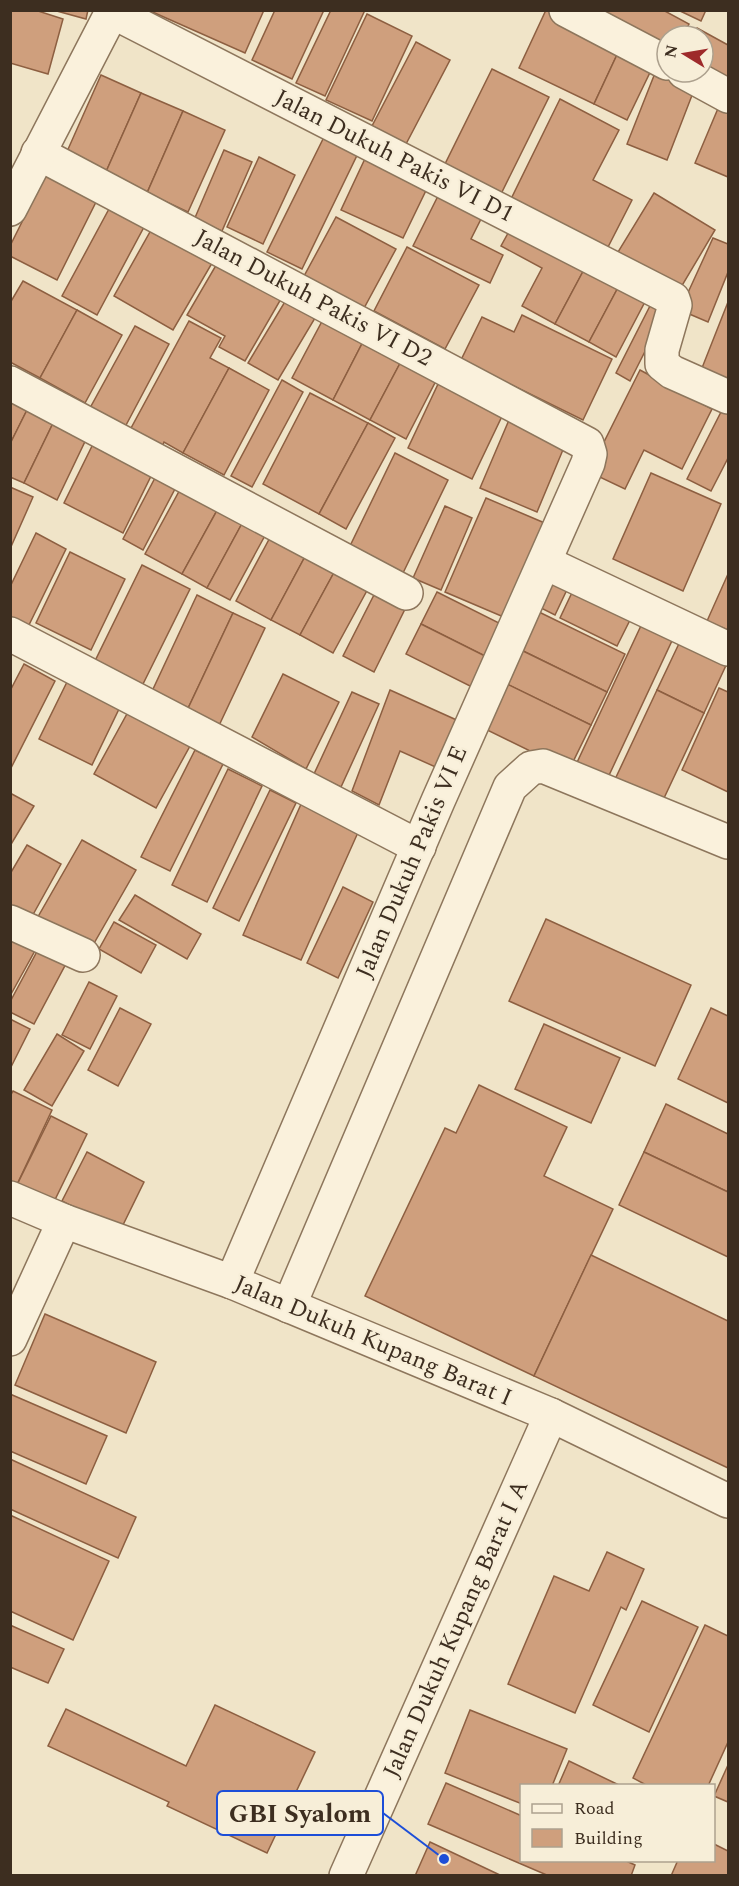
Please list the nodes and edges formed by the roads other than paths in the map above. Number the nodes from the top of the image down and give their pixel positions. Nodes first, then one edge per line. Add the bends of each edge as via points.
1 (566, 10) edge
2 (113, 11) edge
3 (655, 57) edge
4 (706, 84) edge
5 (729, 96) edge
6 (38, 153) junction
7 (10, 209) edge
8 (10, 383) edge
9 (729, 398) edge
10 (587, 444) joint
11 (546, 563) junction
12 (406, 593) dead end
13 (10, 634) edge
14 (729, 649) edge
15 (729, 842) edge
16 (419, 847) junction
17 (10, 922) edge
18 (83, 955) dead end
19 (10, 1198) edge
20 (64, 1221) junction
21 (232, 1282) junction
22 (289, 1306) junction
23 (10, 1339) edge
24 (551, 1414) junction
25 (729, 1501) edge
26 (346, 1875) edge

1 - 3 street
2 - 6 street
2 - 9 street, Jalan Dukuh Pakis VI D1 via 675,302 662,364
4 - 5 street
6 - 7 street
6 - 10 street, Jalan Dukuh Pakis VI D2
8 - 12 street
10 - 11 street, Jalan Dukuh Pakis VI E via 588,463
11 - 14 street
11 - 16 street, Jalan Dukuh Pakis VI E
13 - 16 street
15 - 22 street via 543,766 531,768 516,780
16 - 21 street, Jalan Dukuh Pakis VI E
17 - 18 street
19 - 20 street, Jalan Dukuh Kupang Barat I
20 - 21 street, Jalan Dukuh Kupang Barat I
20 - 23 street
21 - 22 street, Jalan Dukuh Kupang Barat I
22 - 24 street, Jalan Dukuh Kupang Barat I
24 - 25 street, Jalan Dukuh Kupang Barat I
24 - 26 street, Jalan Dukuh Kupang Barat I A

